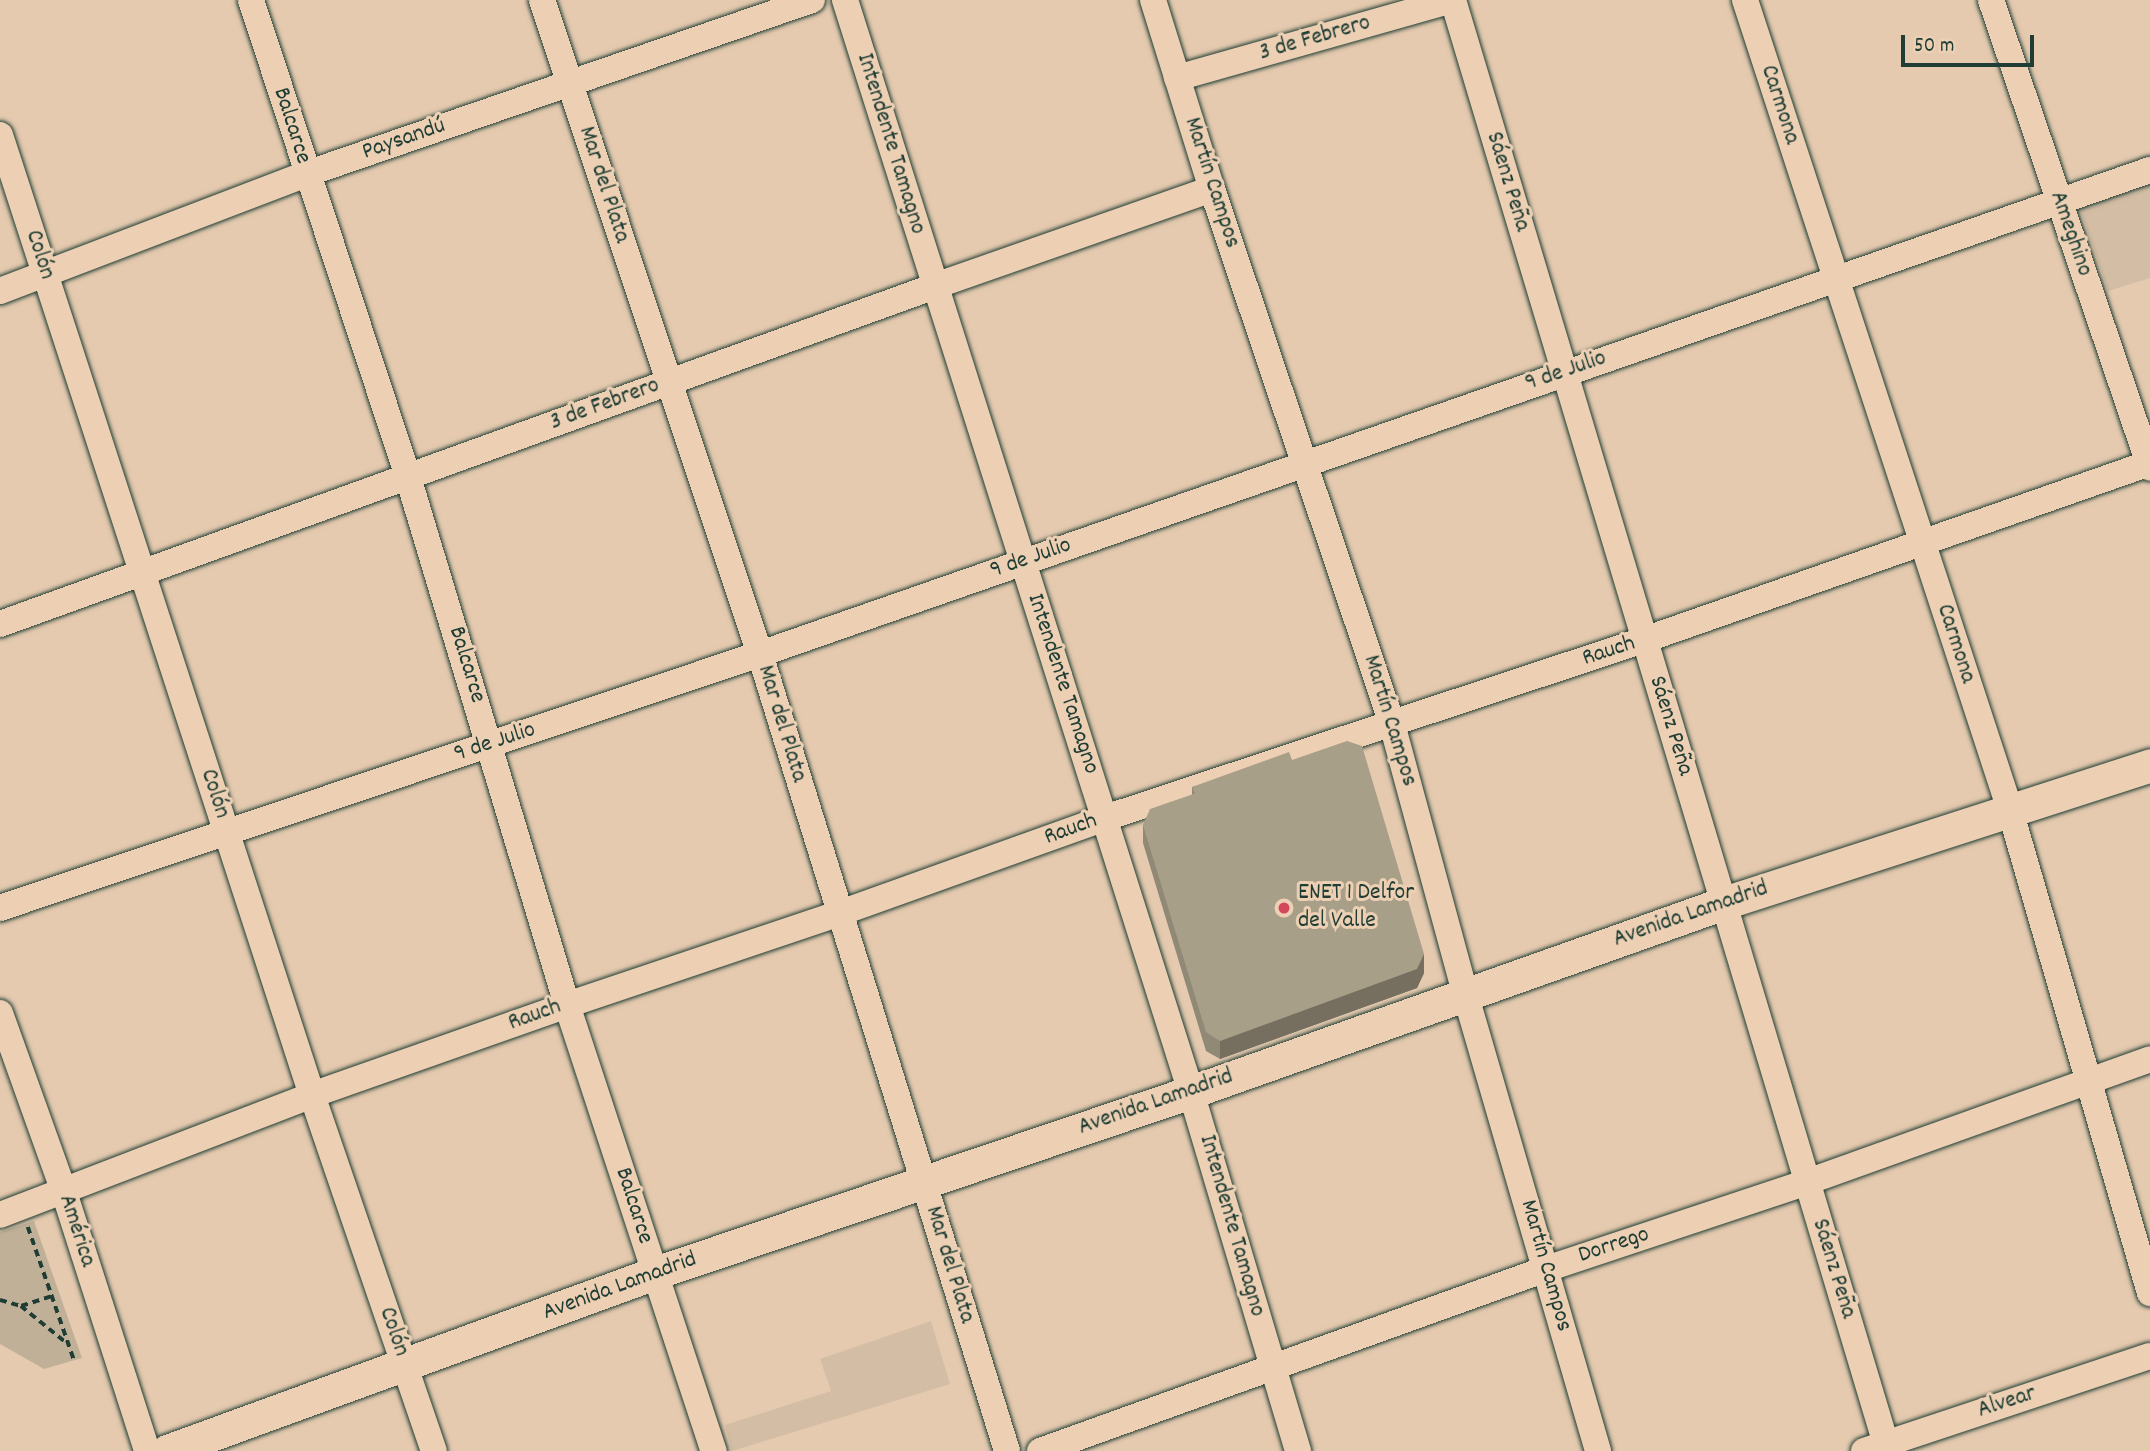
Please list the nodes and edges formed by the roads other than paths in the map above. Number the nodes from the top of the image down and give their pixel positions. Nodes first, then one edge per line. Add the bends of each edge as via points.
1 (251, 0) edge
2 (542, 0) edge
3 (811, 0) edge
4 (845, 0) edge
5 (1153, 0) edge
6 (1453, 0) edge
7 (1745, 0) edge
8 (1991, 0) edge
9 (1177, 78) junction
10 (570, 82) junction
11 (0, 135) edge
12 (2150, 170) edge
13 (306, 174) junction
14 (1212, 190) junction
15 (2059, 201) junction
16 (46, 274) junction
17 (1836, 278) junction
18 (934, 286) junction
19 (0, 291) edge
20 (1564, 373) junction
21 (667, 383) junction
22 (1306, 462) junction
23 (2149, 465) edge
24 (408, 477) junction
25 (1922, 543) junction
26 (1023, 562) junction
27 (141, 573) junction
28 (0, 624) edge
29 (1644, 640) junction
30 (760, 654) junction
31 (1392, 724) junction
32 (491, 745) junction
33 (2150, 765) edge
34 (2010, 810) junction
35 (1105, 818) junction
36 (227, 832) junction
37 (1724, 903) junction
38 (0, 908) edge
39 (840, 913) junction
40 (1465, 993) junction
41 (567, 1005) junction
42 (0, 1013) edge
43 (2150, 1059) edge
44 (2089, 1079) junction
45 (1192, 1091) junction
46 (312, 1095) junction
47 (1807, 1182) junction
48 (923, 1183) junction
49 (64, 1192) junction
50 (10, 1223) edge
51 (1546, 1269) junction
52 (655, 1272) junction
53 (2150, 1293) edge
54 (2150, 1356) edge
55 (405, 1367) junction
56 (1274, 1369) junction
57 (1879, 1449) edge
58 (147, 1451) edge
59 (166, 1451) edge
60 (434, 1451) edge
61 (714, 1451) edge
62 (1007, 1451) edge
63 (1040, 1451) edge
64 (1297, 1451) edge
65 (1598, 1451) edge

1 - 13 street, Balcarce
2 - 10 street, Mar del Plata
3 - 10 street, Paysandú
4 - 18 street, Intendente Tamagno
5 - 9 street, Martín Campos
6 - 9 street, 3 de Febrero
6 - 20 street, Sáenz Peña
7 - 17 street, Carmona
8 - 15 street, Ameghino
9 - 14 street, Martín Campos
10 - 13 street, Paysandú
10 - 21 street, Mar del Plata
11 - 16 street, Colón
12 - 15 street, 9 de Julio
13 - 16 street, Paysandú
13 - 24 street, Balcarce
14 - 18 street, 3 de Febrero
14 - 22 street, Martín Campos
15 - 17 street, 9 de Julio
15 - 23 street, Ameghino
16 - 19 street, Paysandú
16 - 27 street, Colón
17 - 20 street, 9 de Julio
17 - 25 street, Carmona
18 - 21 street, 3 de Febrero
18 - 26 street, Intendente Tamagno
20 - 22 street, 9 de Julio
20 - 29 street, Sáenz Peña
21 - 24 street, 3 de Febrero
21 - 30 street, Mar del Plata
22 - 26 street, 9 de Julio
22 - 31 street, Martín Campos
23 - 25 street, Rauch
24 - 27 street, 3 de Febrero
24 - 32 street, Balcarce
25 - 29 street, Rauch
25 - 34 street, Carmona
26 - 30 street, 9 de Julio
26 - 35 street, Intendente Tamagno
27 - 28 street, 3 de Febrero
27 - 36 street, Colón
29 - 31 street, Rauch
29 - 37 street, Sáenz Peña
30 - 32 street, 9 de Julio
30 - 39 street, Mar del Plata
31 - 35 street, Rauch
31 - 40 street, Martín Campos
32 - 36 street, 9 de Julio
32 - 41 street, Balcarce
33 - 34 main road, Avenida Lamadrid
34 - 37 main road, Avenida Lamadrid
34 - 44 street, Carmona
35 - 39 street, Rauch
35 - 45 street, Intendente Tamagno
36 - 38 street, 9 de Julio
36 - 46 street, Colón
37 - 40 main road, Avenida Lamadrid
37 - 47 street, Sáenz Peña
39 - 41 street, Rauch
39 - 48 street, Mar del Plata
40 - 45 main road, Avenida Lamadrid
40 - 51 street, Martín Campos
41 - 46 street, Rauch
41 - 52 street, Balcarce
42 - 49 street, América
43 - 44 street, Dorrego
44 - 47 street, Dorrego
44 - 53 street, Carmona
45 - 48 main road, Avenida Lamadrid
45 - 56 street, Intendente Tamagno
46 - 49 street, Rauch
46 - 55 street, Colón
47 - 51 street, Dorrego
47 - 57 street, Sáenz Peña
48 - 52 main road, Avenida Lamadrid
48 - 62 street, Mar del Plata
49 - 50 street, Rauch
49 - 58 street, América
51 - 56 street, Dorrego
51 - 65 street, Martín Campos
52 - 55 main road, Avenida Lamadrid
52 - 61 street, Balcarce
54 - 57 street, Alvear
55 - 59 main road, Avenida Lamadrid
55 - 60 street, Colón
56 - 63 street, Dorrego
56 - 64 street, Intendente Tamagno

